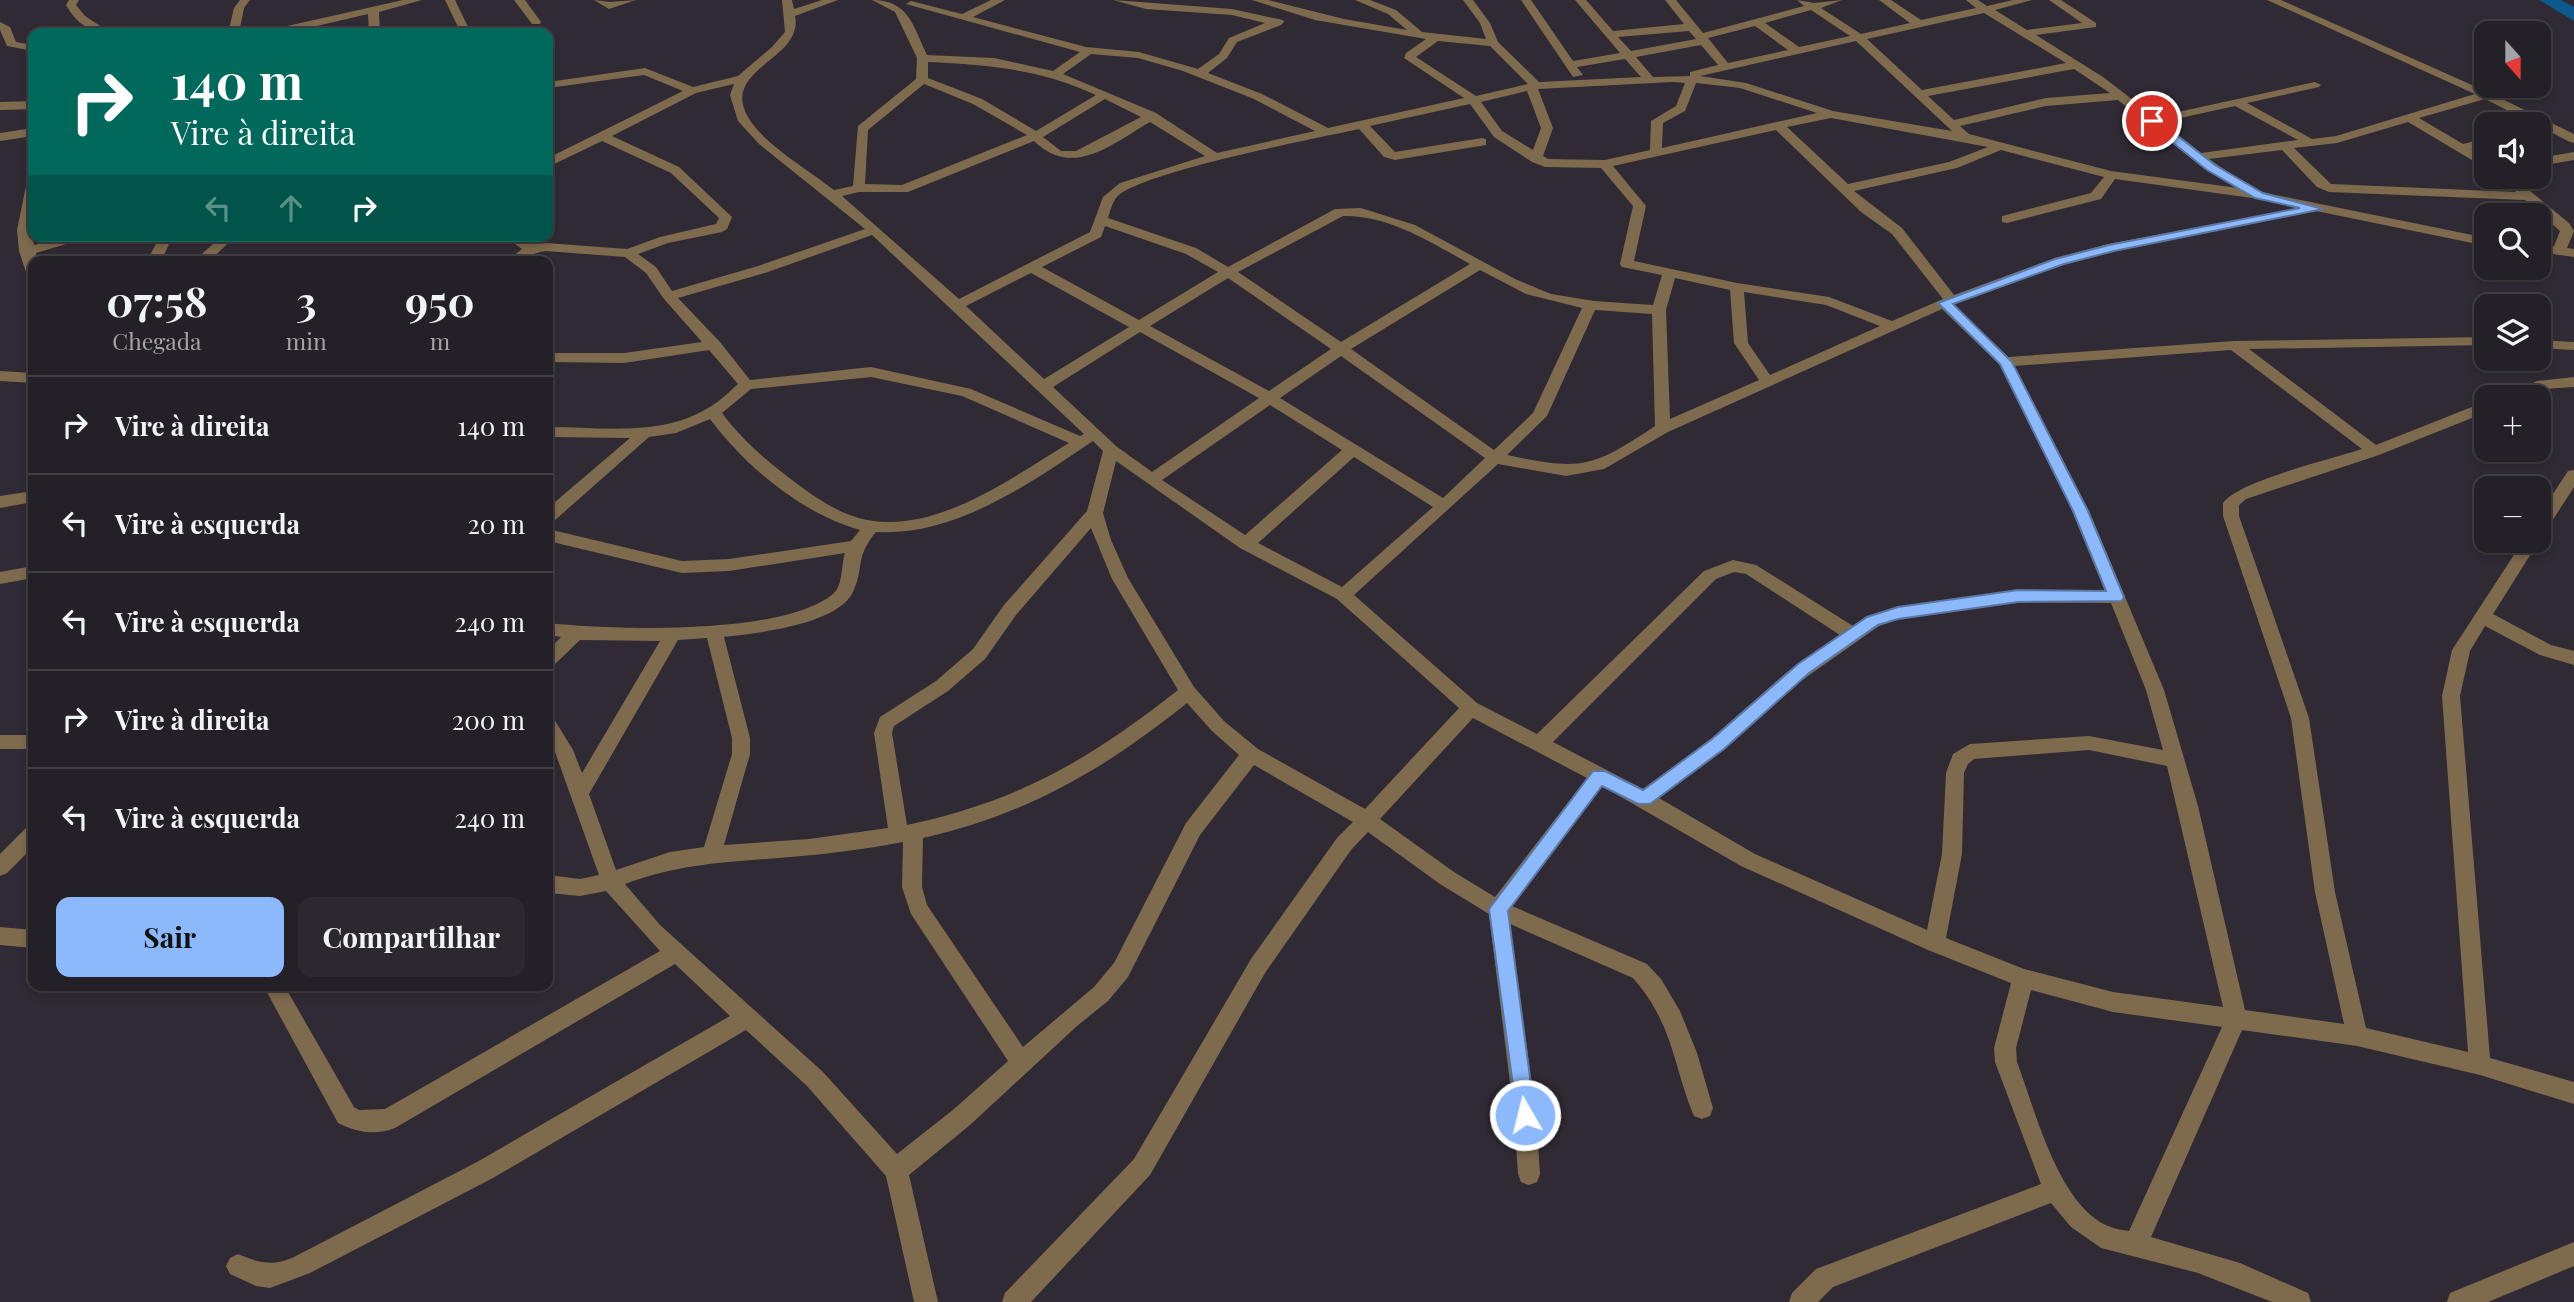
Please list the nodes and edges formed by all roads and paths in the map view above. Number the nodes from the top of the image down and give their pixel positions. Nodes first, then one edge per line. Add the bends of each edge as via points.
1 (74, 0) edge
2 (245, 0) edge
3 (417, 0) edge
4 (450, 0) edge
5 (519, 0) edge
6 (599, 0) edge
7 (631, 0) edge
8 (833, 0) edge
9 (877, 0) edge
10 (1000, 0) edge
11 (1118, 0) edge
12 (1257, 0) edge
13 (1360, 0) edge
14 (1468, 0) edge
15 (1526, 0) edge
16 (1580, 0) edge
17 (1671, 0) edge
18 (1837, 0) edge
19 (1884, 0) edge
20 (1971, 0) edge
21 (2027, 0) edge
22 (2054, 0) edge
23 (2272, 0) edge
24 (914, 2) edge
25 (1807, 3) edge
26 (1197, 4) edge
27 (370, 6) edge
28 (789, 7) edge
29 (1988, 9) junction
30 (899, 10) junction
31 (1298, 13) junction
32 (964, 17) junction
33 (1756, 21) junction
34 (536, 22) dead end
35 (1276, 23) junction
36 (0, 25) edge
37 (1921, 25) junction
38 (1692, 27) junction
39 (92, 28) edge
40 (234, 28) edge
41 (296, 28) edge
42 (374, 28) edge
43 (464, 28) edge
44 (2025, 33) junction
45 (1612, 34) junction
46 (1420, 36) junction
47 (1857, 36) junction
48 (1435, 38) junction
49 (1703, 39) junction
50 (1493, 43) junction
51 (28, 47) edge
52 (1795, 50) junction
53 (1088, 51) junction
54 (1631, 54) junction
55 (923, 58) junction
56 (1571, 65) junction
57 (2076, 65) junction
58 (1725, 66) junction
59 (1054, 75) junction
60 (1198, 75) junction
61 (742, 78) junction
62 (1673, 79) junction
63 (1692, 79) junction
64 (922, 80) junction
65 (1651, 81) junction
66 (1580, 82) junction
67 (553, 84) edge
68 (2315, 85) dead end
69 (1533, 87) junction
70 (2474, 90) edge
71 (692, 91) junction
72 (1105, 94) junction
73 (1920, 94) junction
74 (2123, 96) junction
75 (1472, 98) junction
76 (2476, 98) edge
77 (2491, 98) edge
78 (2236, 102) junction
79 (28, 104) edge
80 (0, 106) edge
81 (2517, 112) edge
82 (1831, 114) junction
83 (1152, 116) junction
84 (2410, 118) junction
85 (2152, 121) junction
86 (1951, 124) junction
87 (1362, 125) junction
88 (1780, 127) junction
89 (2551, 130) edge
90 (1325, 132) junction
91 (28, 133) edge
92 (602, 136) junction
93 (1036, 136) junction
94 (1965, 136) junction
95 (0, 137) edge
96 (2574, 139) edge
97 (1482, 142) dead end
98 (2313, 144) junction
99 (2474, 145) edge
100 (2000, 146) junction
101 (2286, 146) junction
102 (2461, 148) junction
103 (1656, 155) junction
104 (1215, 156) junction
105 (2474, 156) edge
106 (2574, 156) edge
107 (2199, 157) junction
108 (1536, 159) junction
109 (553, 160) edge
110 (2551, 160) edge
111 (1605, 164) junction
112 (2111, 175) junction
113 (859, 188) junction
114 (1844, 189) junction
115 (2519, 189) edge
116 (832, 194) junction
117 (2259, 195) junction
118 (2527, 196) junction
119 (28, 208) edge
120 (2317, 209) junction
121 (2007, 219) dead end
122 (1102, 221) junction
123 (874, 230) junction
124 (2474, 239) edge
125 (63, 242) edge
126 (223, 242) edge
127 (520, 242) edge
128 (531, 249) junction
129 (2551, 250) edge
130 (26, 251) junction
131 (2559, 251) junction
132 (628, 253) junction
133 (2574, 253) edge
134 (207, 256) edge
135 (521, 256) edge
136 (28, 257) edge
137 (1480, 264) junction
138 (1033, 268) junction
139 (1228, 272) junction
140 (1669, 274) junction
141 (1737, 287) junction
142 (669, 296) junction
143 (1947, 301) junction
144 (956, 306) junction
145 (1590, 306) junction
146 (1659, 310) junction
147 (1893, 326) junction
148 (1138, 327) junction
149 (2474, 341) edge
150 (2551, 344) edge
151 (715, 345) junction
152 (2234, 345) junction
153 (2574, 345) edge
154 (1342, 348) junction
155 (553, 358) edge
156 (2005, 362) junction
157 (0, 376) edge
158 (28, 378) edge
159 (1768, 382) junction
160 (2574, 382) edge
161 (747, 385) junction
162 (2539, 385) edge
163 (1043, 386) junction
164 (1272, 399) junction
165 (713, 411) junction
166 (2474, 411) edge
167 (1662, 428) junction
168 (553, 432) edge
169 (645, 433) junction
170 (1087, 438) junction
171 (1354, 448) junction
172 (1111, 450) junction
173 (2374, 451) junction
174 (1495, 458) junction
175 (2574, 475) edge
176 (1151, 480) junction
177 (28, 497) edge
178 (0, 502) edge
179 (1443, 505) junction
180 (2551, 510) edge
181 (553, 513) edge
182 (1095, 513) junction
183 (872, 527) junction
184 (553, 536) edge
185 (1246, 544) junction
186 (855, 546) junction
187 (2523, 553) edge
188 (28, 573) edge
189 (0, 578) edge
190 (1343, 595) junction
191 (2116, 597) junction
192 (2481, 616) junction
193 (553, 630) edge
194 (714, 632) junction
195 (673, 634) junction
196 (575, 635) junction
197 (1852, 635) junction
198 (553, 655) edge
199 (2574, 658) edge
200 (1188, 692) junction
201 (1471, 708) junction
202 (553, 732) edge
203 (28, 741) edge
204 (0, 742) edge
205 (1539, 744) junction
206 (1251, 754) junction
207 (2175, 760) junction
208 (1599, 776) junction
209 (580, 792) junction
210 (1644, 799) junction
211 (1367, 820) junction
212 (906, 833) junction
213 (28, 839) edge
214 (711, 857) junction
215 (0, 867) edge
216 (611, 882) junction
217 (553, 884) edge
218 (1498, 909) junction
219 (0, 936) edge
220 (28, 939) edge
221 (1936, 943) junction
222 (675, 953) junction
223 (2023, 978) junction
224 (276, 991) edge
225 (746, 1018) junction
226 (2236, 1019) junction
227 (2357, 1036) junction
228 (1021, 1062) junction
229 (2480, 1065) junction
230 (2574, 1093) edge
231 (1702, 1108) dead end
232 (896, 1170) junction
233 (1529, 1174) dead end
234 (2055, 1190) junction
235 (2135, 1246) junction
236 (2574, 1254) edge
237 (238, 1266) dead end
238 (926, 1302) edge
239 (1014, 1302) edge
240 (1801, 1302) edge
241 (2299, 1302) edge
242 (2459, 1302) edge

1 - 39 street via 71,5 76,13
2 - 40 street
3 - 27 street
4 - 43 street
5 - 34 street
6 - 7 street via 609,6
8 - 28 street
9 - 30 street
10 - 32 street
11 - 26 street via 1146,6
12 - 31 street
13 - 46 street via 1392,12
14 - 50 street
15 - 56 street
16 - 45 street
17 - 38 street
18 - 25 street
19 - 37 street
20 - 29 street
21 - 29 street
22 - 44 street via 2092,25
23 - 70 street
24 - 30 street
24 - 32 street
25 - 33 street
25 - 47 street
26 - 35 street
27 - 41 street
27 - 42 street
28 - 61 street via 790,32
29 - 37 street
29 - 44 street
30 - 55 street
31 - 35 street
31 - 46 street
32 - 53 street
33 - 49 street
33 - 52 street
35 - 60 street via 1233,40 1223,56
36 - 51 street via 12,44
37 - 47 street
38 - 45 street
38 - 49 street
44 - 57 street
45 - 54 street
46 - 48 street
47 - 52 street
47 - 73 street
48 - 50 street
48 - 75 street via 1410,58
49 - 54 street
49 - 58 street
50 - 69 street
52 - 58 street
53 - 59 street
53 - 60 street via 1136,55
54 - 56 street
54 - 65 street
55 - 59 street via 1004,63
55 - 64 street
56 - 66 street
57 - 73 street
57 - 74 street
58 - 62 street
59 - 72 street
60 - 90 street via 1283,108
61 - 71 street
61 - 116 street via 736,95 742,118 763,141
62 - 63 street
62 - 65 street
63 - 82 street via 1742,85
63 - 103 street via 1681,108 1657,121
64 - 93 street via 978,99
64 - 113 street via 862,129
65 - 66 street
66 - 69 street
67 - 71 street via 645,71
68 - 78 street
69 - 75 street
69 - 108 street via 1546,128
71 - 92 street
72 - 83 street
72 - 93 street
73 - 86 street
74 - 85 street
74 - 86 street via 2022,106
75 - 87 street
75 - 108 street via 1489,125
76 - 84 street
77 - 81 street
78 - 85 street
78 - 98 street
79 - 80 street
82 - 88 street
82 - 94 street
83 - 93 street via 1071,156 1054,154
83 - 104 street
84 - 98 street
84 - 102 street
85 - 107 street
86 - 94 street
87 - 90 street
87 - 97 street via 1395,156
88 - 103 street
88 - 114 street
89 - 96 street
90 - 104 street
91 - 95 street
92 - 109 street
92 - 132 street via 675,170 726,217 717,229
93 - 113 street via 904,189
94 - 100 street
98 - 101 street
99 - 102 street
100 - 112 street
100 - 114 street via 1953,165
101 - 107 street
101 - 118 street via 2329,188
102 - 105 street
103 - 111 street
104 - 122 street via 1124,186 1109,197
106 - 110 street
107 - 117 street
108 - 111 street via 1568,166
111 - 140 street via 1640,206 1627,264
112 - 117 street
112 - 121 street via 2096,196
113 - 116 street
114 - 143 street via 1897,231
115 - 118 street
116 - 123 street
117 - 120 street
118 - 131 street via 2567,231
119 - 130 street
120 - 124 street
120 - 143 street via 2113,247
122 - 138 street via 1096,234
122 - 139 street via 1191,251
123 - 142 street
123 - 144 street
125 - 130 street
126 - 134 street
127 - 128 street
128 - 132 street via 568,247
128 - 135 street
129 - 131 street
130 - 136 street
131 - 133 street
132 - 142 street via 652,270
137 - 139 street via 1376,214 1353,210 1340,212
137 - 145 street via 1532,292
137 - 154 street
138 - 144 street
138 - 148 street
139 - 148 street
139 - 154 street
140 - 141 street
140 - 146 street
141 - 147 street via 1829,302
141 - 159 street via 1741,344
142 - 151 street
143 - 147 street
143 - 156 street
144 - 163 street
145 - 146 street
145 - 174 street via 1539,416
146 - 167 street
147 - 159 street
148 - 163 street
148 - 164 street
149 - 152 street
150 - 153 street
151 - 155 street via 624,358
151 - 161 street
152 - 156 street
152 - 173 street
154 - 164 street
154 - 174 street
156 - 191 street via 2081,511
157 - 158 street
159 - 167 street
160 - 162 street
161 - 165 street
161 - 170 street via 841,373 895,376 966,392
163 - 170 street
164 - 171 street
164 - 176 street
165 - 169 street via 671,429
165 - 183 street via 743,451 810,502
166 - 173 street
167 - 174 street via 1591,470 1558,472
168 - 169 street
169 - 181 street
170 - 172 street
170 - 183 street via 980,502 907,525
171 - 179 street
171 - 185 street
172 - 176 street
172 - 182 street
173 - 227 street via 2240,495 2231,503 2231,516 2300,718 2325,892
174 - 179 street
175 - 180 street
176 - 185 street
177 - 178 street
179 - 190 street
182 - 200 street via 1120,579
182 - 212 street via 1010,610 979,654 942,686 886,722 883,733
183 - 186 street
184 - 186 street via 682,567 729,565
185 - 190 street
186 - 194 street via 845,590 838,600 794,618
187 - 192 street
188 - 189 street
190 - 201 street
191 - 197 street via 2018,596 1898,613 1872,621
191 - 207 street via 2155,690
192 - 199 street via 2546,650
192 - 229 street via 2461,650 2451,696
193 - 196 street
194 - 195 street
194 - 214 street via 741,754
195 - 196 street
195 - 209 street
196 - 198 street
197 - 205 street via 1750,569 1724,568 1710,575
197 - 210 street
200 - 206 street
200 - 212 street via 1113,749 1029,796
201 - 205 street
201 - 211 street
202 - 209 street
203 - 204 street
205 - 208 street
206 - 211 street
206 - 228 street via 1193,829 1121,970 1101,994
207 - 221 street via 2089,743 1970,752 1960,759 1955,773 1952,854
207 - 226 street
208 - 210 street
208 - 218 street
209 - 216 street
210 - 221 street via 1748,860
211 - 218 street
211 - 239 street via 1344,844 1258,966 1142,1167
212 - 214 street
212 - 228 street via 918,908
213 - 215 street
214 - 216 street via 668,861
216 - 217 street via 583,887
216 - 222 street
218 - 231 street via 1640,971 1674,1014
218 - 233 street
219 - 220 street
221 - 223 street
222 - 224 street via 379,1121 358,1121 346,1115
222 - 225 street
223 - 226 street via 2113,1002
223 - 234 street via 2005,1048 2006,1062
225 - 232 street via 815,1079
225 - 237 street via 485,1170 302,1265 260,1278
226 - 227 street
226 - 235 street
227 - 229 street
228 - 232 street
229 - 230 street
232 - 238 street
234 - 235 street via 2079,1219 2101,1236
234 - 240 street via 1825,1278
235 - 241 street via 2230,1271
236 - 242 street

